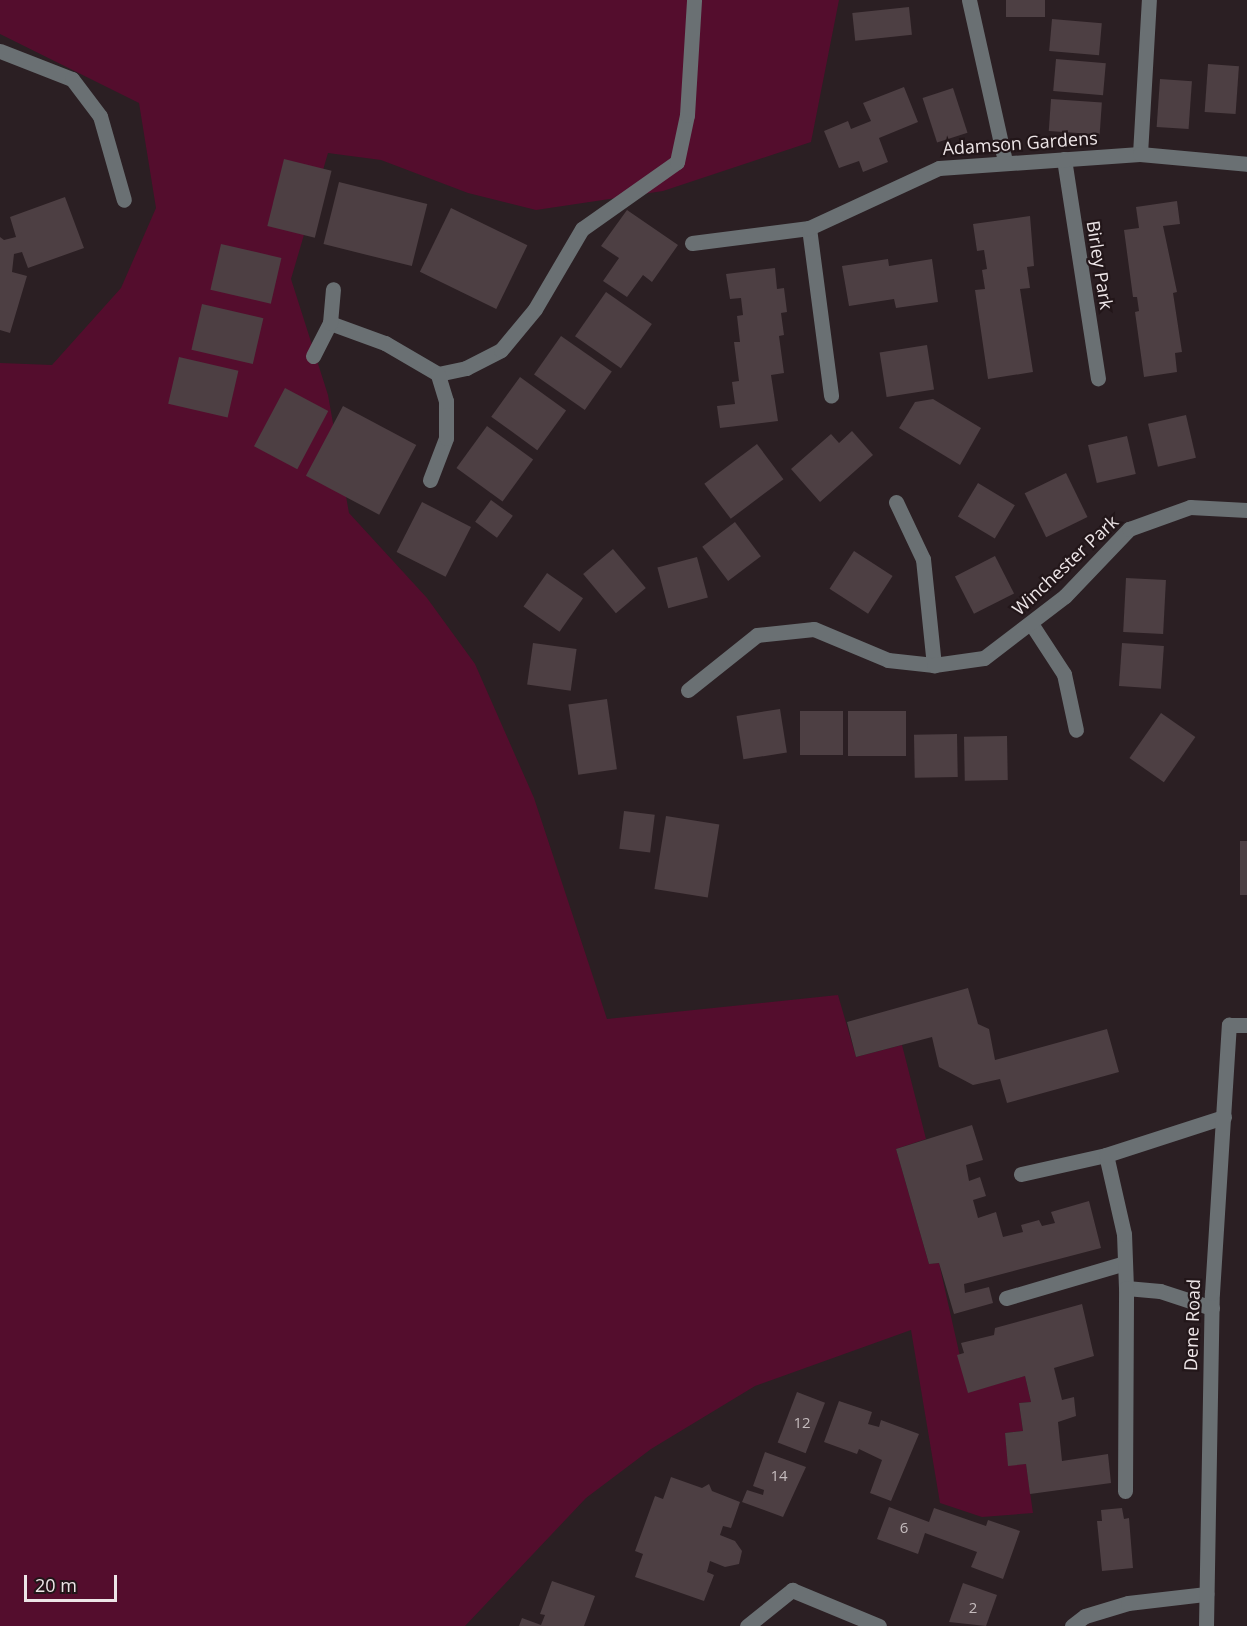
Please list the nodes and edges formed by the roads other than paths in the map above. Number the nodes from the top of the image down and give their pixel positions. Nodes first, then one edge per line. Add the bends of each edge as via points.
1 (694, 0) edge
2 (969, 0) edge
3 (1149, 0) edge
4 (0, 51) edge
5 (1140, 154) junction
6 (1064, 159) junction
7 (1005, 161) junction
8 (1247, 164) edge
9 (124, 200) dead end
10 (809, 228) junction
11 (692, 243) dead end
12 (333, 289) dead end
13 (330, 323) junction
14 (313, 356) dead end
15 (438, 374) junction
16 (1098, 378) dead end
17 (831, 396) dead end
18 (430, 480) dead end
19 (897, 502) dead end
20 (1247, 510) edge
21 (1032, 625) junction
22 (934, 665) junction
23 (688, 690) dead end
24 (1076, 730) dead end
25 (1247, 1025) edge
26 (1224, 1117) junction
27 (1106, 1155) junction
28 (1021, 1174) dead end
29 (1125, 1263) junction
30 (1126, 1288) junction
31 (1006, 1298) dead end
32 (1212, 1308) junction
33 (1125, 1491) dead end
34 (1206, 1594) junction
35 (747, 1626) edge
36 (879, 1626) edge
37 (1072, 1626) edge
38 (1206, 1626) edge

1 - 15 street via 687,115 677,162 582,229 535,309 501,350 466,368
2 - 7 street via 968,12
3 - 5 street
4 - 9 street via 72,79 100,116
5 - 6 street, Adamson Gardens
5 - 8 street, Adamson Gardens
6 - 7 street, Adamson Gardens
6 - 16 street, Birley Park
7 - 10 street, Adamson Gardens via 939,168
10 - 11 street, Adamson Gardens
10 - 17 street
12 - 13 street
13 - 14 street
13 - 15 street via 385,343
15 - 18 street via 446,401 446,438
19 - 22 street via 923,559
20 - 21 street, Winchester Park via 1190,507 1129,529
21 - 22 street, Winchester Park via 984,658
21 - 24 street via 1064,674
22 - 23 street, Winchester Park via 888,660 814,629 757,634
25 - 26 street, Dene Road via 1229,1025
26 - 27 street
26 - 32 street, Dene Road
27 - 28 street
27 - 29 street
29 - 30 street
29 - 31 street
30 - 32 street via 1160,1291
30 - 33 street
32 - 34 street, Dene Road
34 - 37 street via 1128,1603 1085,1616
34 - 38 street, Dene Road
35 - 36 street via 792,1590

